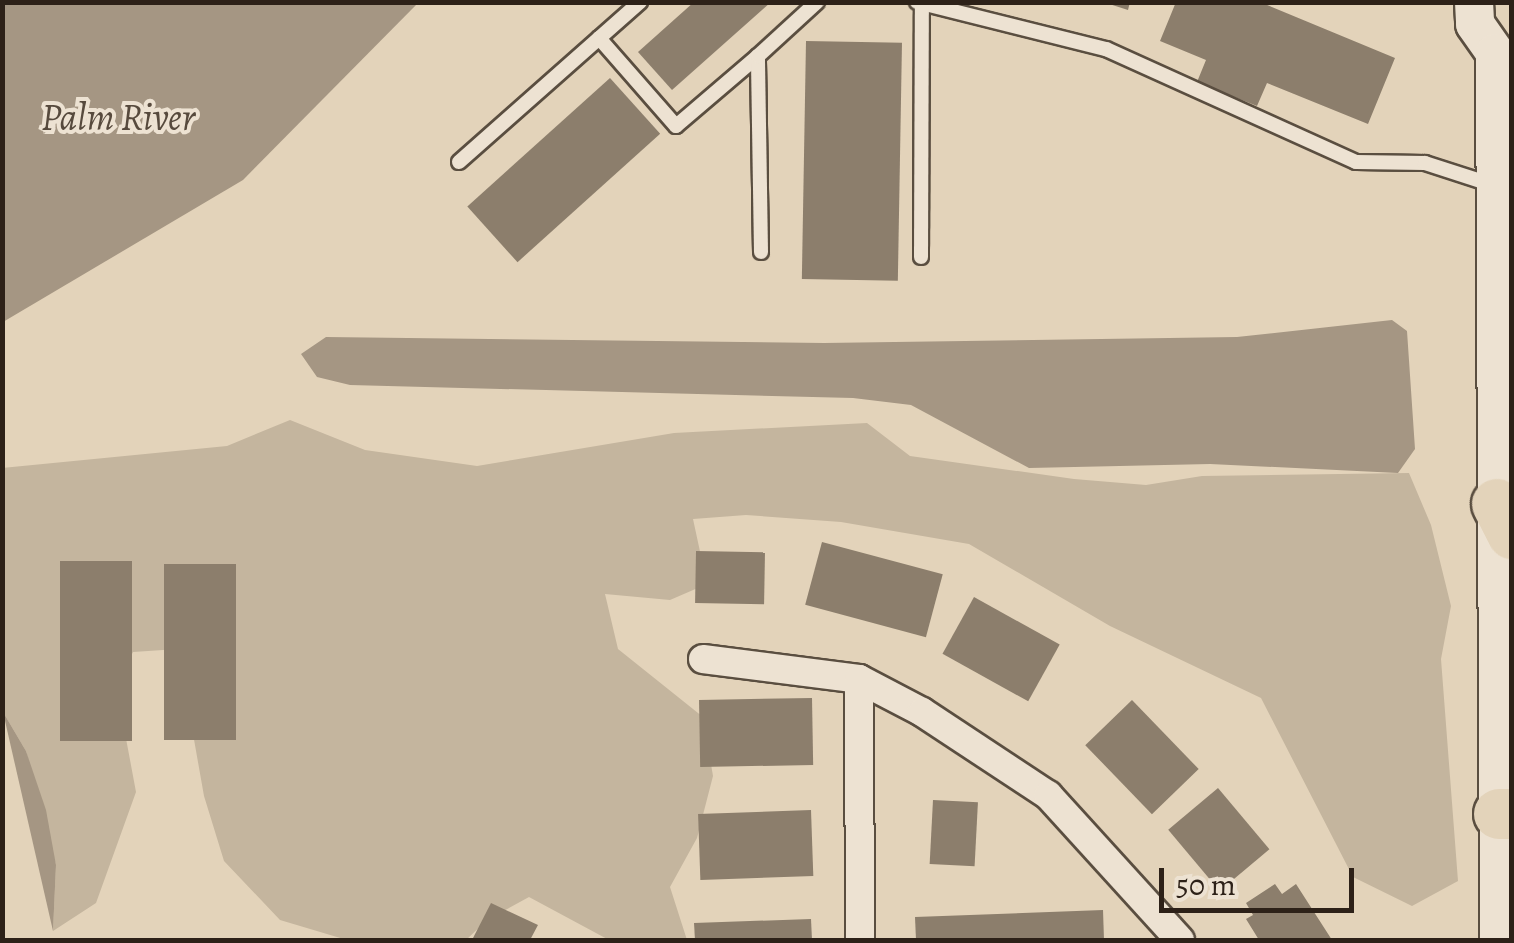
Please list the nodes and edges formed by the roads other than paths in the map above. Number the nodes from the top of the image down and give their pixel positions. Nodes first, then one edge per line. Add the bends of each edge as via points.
1 (640, 2) edge
2 (817, 2) edge
3 (1474, 2) edge
4 (920, 3) edge
5 (599, 38) junction
6 (1503, 46) edge
7 (758, 56) junction
8 (459, 162) dead end
9 (1494, 186) junction
10 (761, 252) dead end
11 (921, 257) dead end
12 (1504, 519) edge
13 (703, 659) dead end
14 (859, 679) junction
15 (1505, 814) edge
16 (860, 940) edge
17 (1180, 940) edge
18 (1499, 940) edge

1 - 5 lane
2 - 7 lane
3 - 6 street via 1475,24
4 - 9 lane via 1106,50 1356,162 1424,164
4 - 11 lane
5 - 7 lane via 676,126
5 - 8 lane
6 - 9 street
7 - 10 lane
9 - 12 street
12 - 15 street
13 - 14 street
14 - 16 street
14 - 17 street via 1048,794
15 - 18 street

